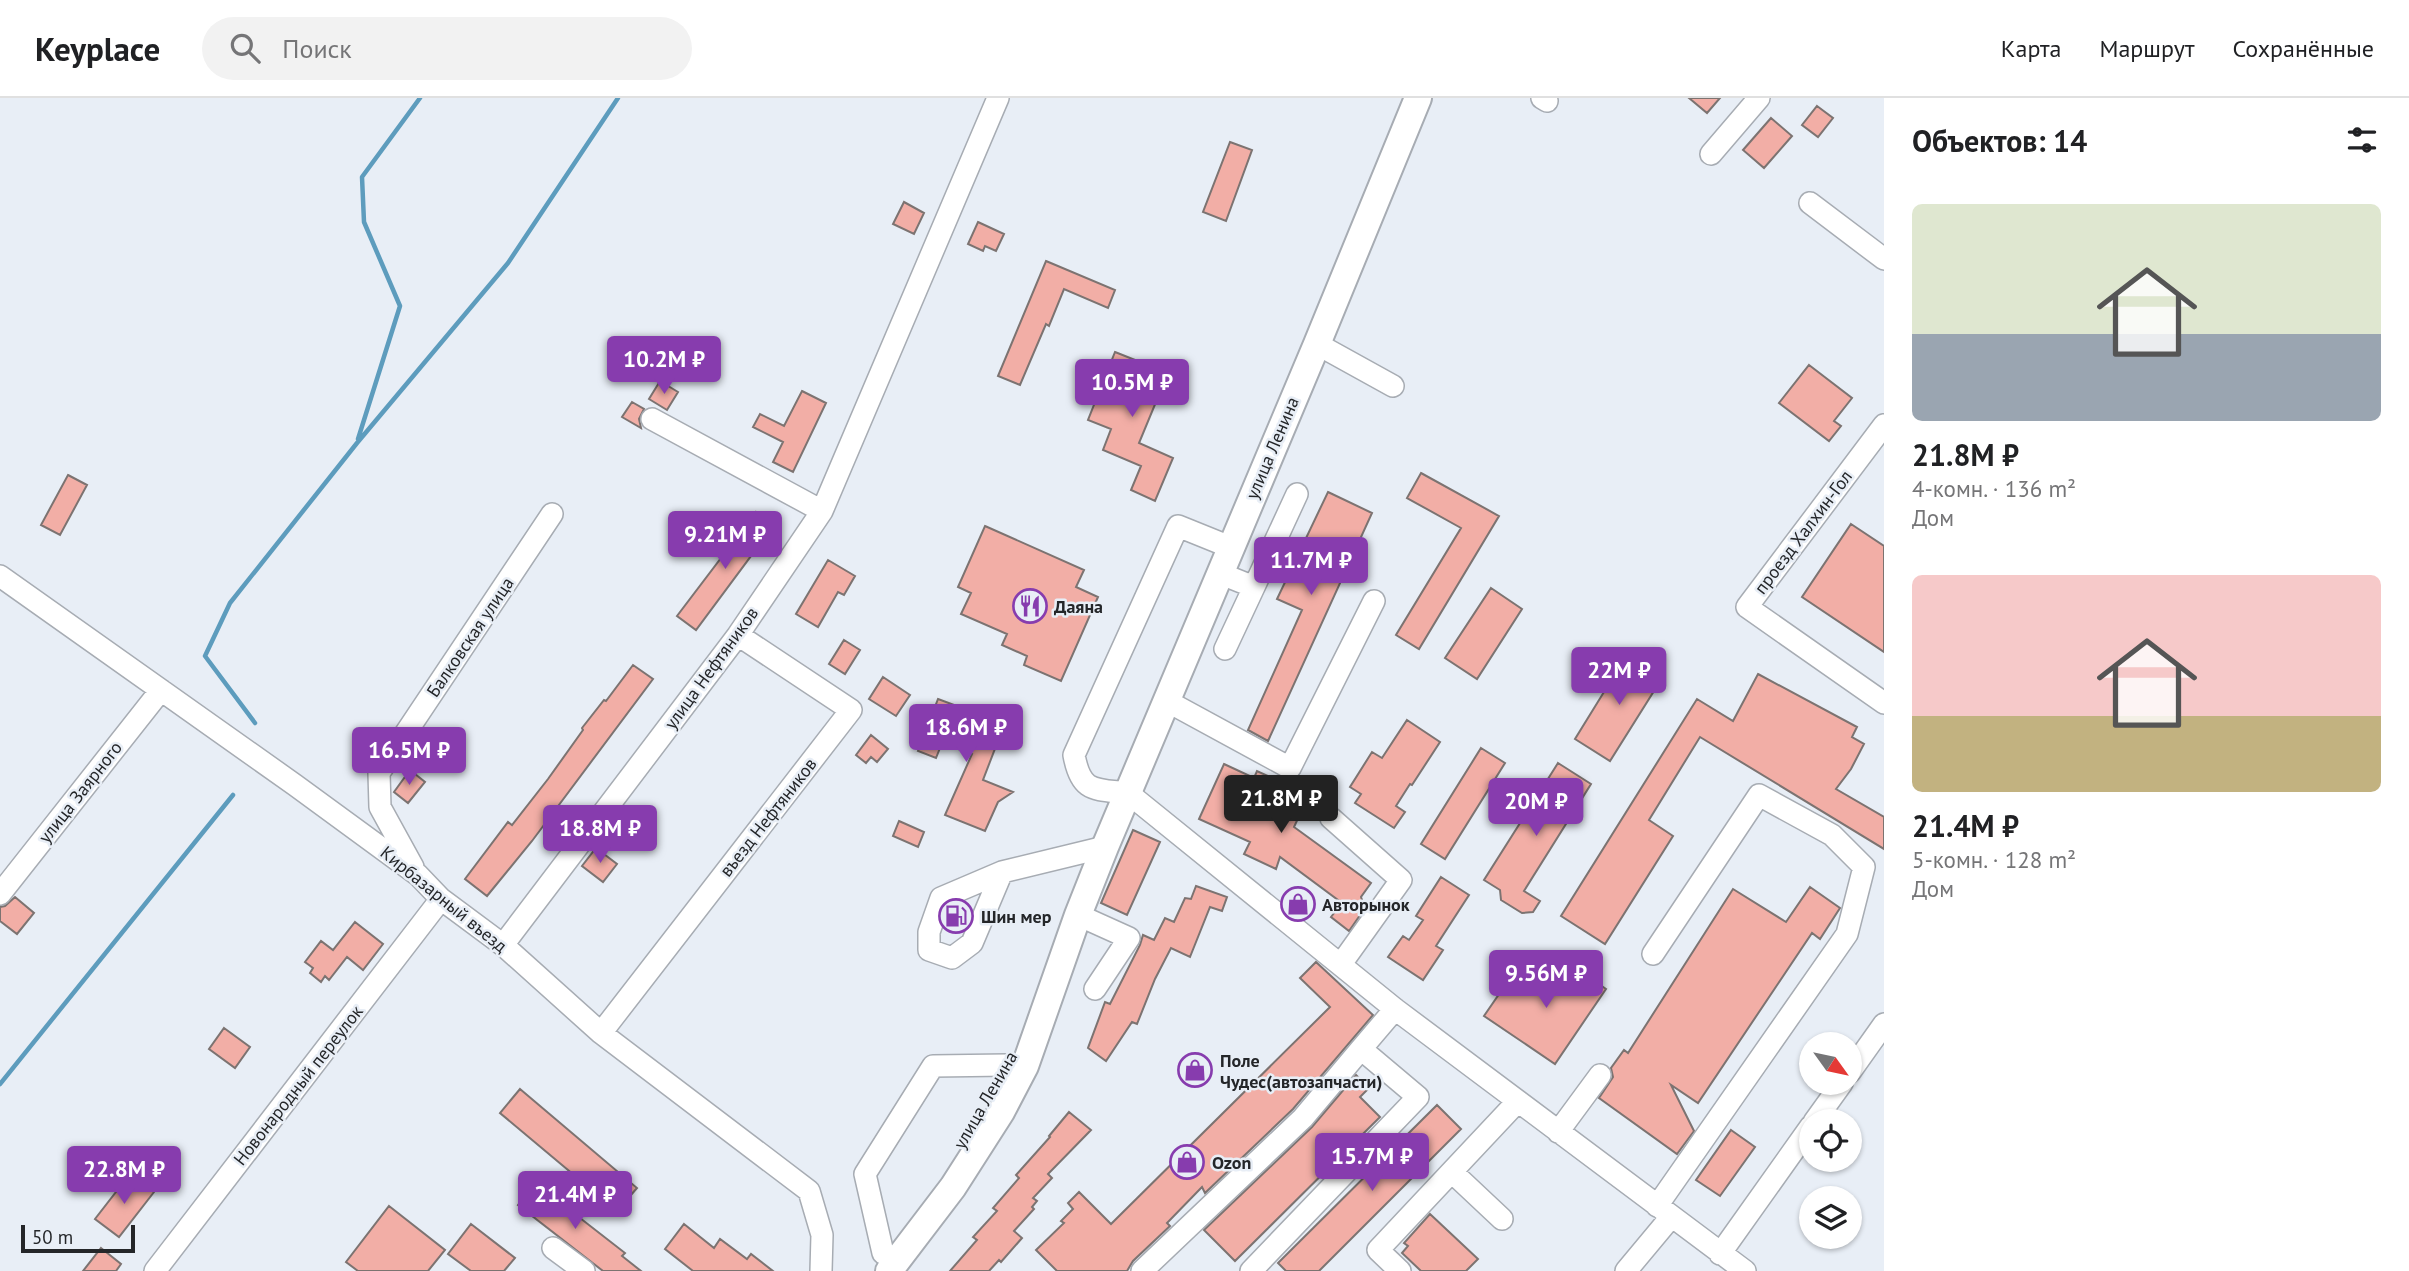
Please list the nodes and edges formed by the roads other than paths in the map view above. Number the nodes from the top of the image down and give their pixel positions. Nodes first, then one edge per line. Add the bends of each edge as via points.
1 (998, 98) edge
2 (1418, 98) edge
3 (1759, 98) edge
4 (1711, 154) dead end
5 (1810, 203) dead end
6 (1884, 259) edge
7 (1317, 344) junction
8 (1393, 386) dead end
9 (652, 419) dead end
10 (1884, 425) edge
11 (1297, 494) dead end
12 (821, 511) junction
13 (552, 514) dead end
14 (1230, 547) junction
15 (1219, 573) junction
16 (0, 576) edge
17 (1254, 587) junction
18 (1374, 601) dead end
19 (738, 635) junction
20 (1225, 649) dead end
21 (161, 690) junction
22 (1165, 700) junction
23 (1884, 703) edge
24 (1128, 793) junction
25 (1331, 818) dead end
26 (1105, 847) junction
27 (1002, 873) dead end
28 (418, 875) junction
29 (0, 894) edge
30 (441, 899) junction
31 (1078, 915) junction
32 (503, 945) junction
33 (1653, 954) dead end
34 (1341, 964) junction
35 (1094, 989) dead end
36 (1395, 1009) junction
37 (1884, 1024) edge
38 (601, 1032) junction
39 (1362, 1049) junction
40 (1862, 1055) edge
41 (1007, 1065) junction
42 (1600, 1075) dead end
43 (1518, 1101) junction
44 (1558, 1132) junction
45 (1799, 1143) edge
46 (1452, 1172) junction
47 (1664, 1211) junction
48 (1502, 1219) dead end
49 (553, 1248) dead end
50 (1720, 1254) junction
51 (880, 1265) edge
52 (155, 1271) edge
53 (584, 1271) edge
54 (821, 1271) edge
55 (1142, 1271) edge
56 (1251, 1271) edge
57 (1401, 1271) edge
58 (1626, 1271) edge
59 (1745, 1271) edge

1 - 12 street, улица Нефтяников
2 - 7 main road, улица Ленина
3 - 4 street
5 - 6 street
7 - 8 street
7 - 14 main road, улица Ленина
9 - 12 street
10 - 23 street, проезд Халхин-Гол via 1747,607
11 - 17 street
12 - 19 street, улица Нефтяников
13 - 28 street, Балковская улица via 379,773 380,807
14 - 15 main road, улица Ленина
14 - 24 street via 1178,526 1074,755 1078,775 1091,789
15 - 17 street
15 - 22 main road, улица Ленина
16 - 21 street, Кирбазарный въезд
17 - 20 street
18 - 22 street via 1290,768
19 - 32 street, улица Нефтяников
19 - 38 street, въезд Нефтяников via 851,710
21 - 28 street, Кирбазарный въезд
21 - 29 street, улица Заярного
22 - 24 main road, улица Ленина
24 - 26 main road, улица Ленина
24 - 34 street
25 - 34 street via 1401,880
26 - 27 street
26 - 31 main road, улица Ленина
28 - 30 street, Кирбазарный въезд
30 - 32 street, Кирбазарный въезд
30 - 52 street, Новонародный переулок
31 - 35 street via 1129,938
31 - 41 main road, улица Ленина
31 - 51 main road, улица Ленина via 1025,1066 1001,1112 953,1187
32 - 38 street, Кирбазарный въезд
33 - 47 street via 1759,795 1832,835 1864,867 1847,934
34 - 36 street
36 - 39 street
36 - 43 street
37 - 40 street
38 - 54 street, Кирбазарный въезд via 808,1191 822,1234
39 - 55 street via 1303,1118
39 - 56 street via 1418,1097
41 - 51 main road, улица Ленина
41 - 51 street via 933,1066 865,1174
42 - 44 street
43 - 44 street
43 - 46 street
44 - 47 street
45 - 50 street
46 - 48 street
46 - 57 street via 1378,1250
47 - 50 street
47 - 58 street
49 - 53 street
50 - 59 street

